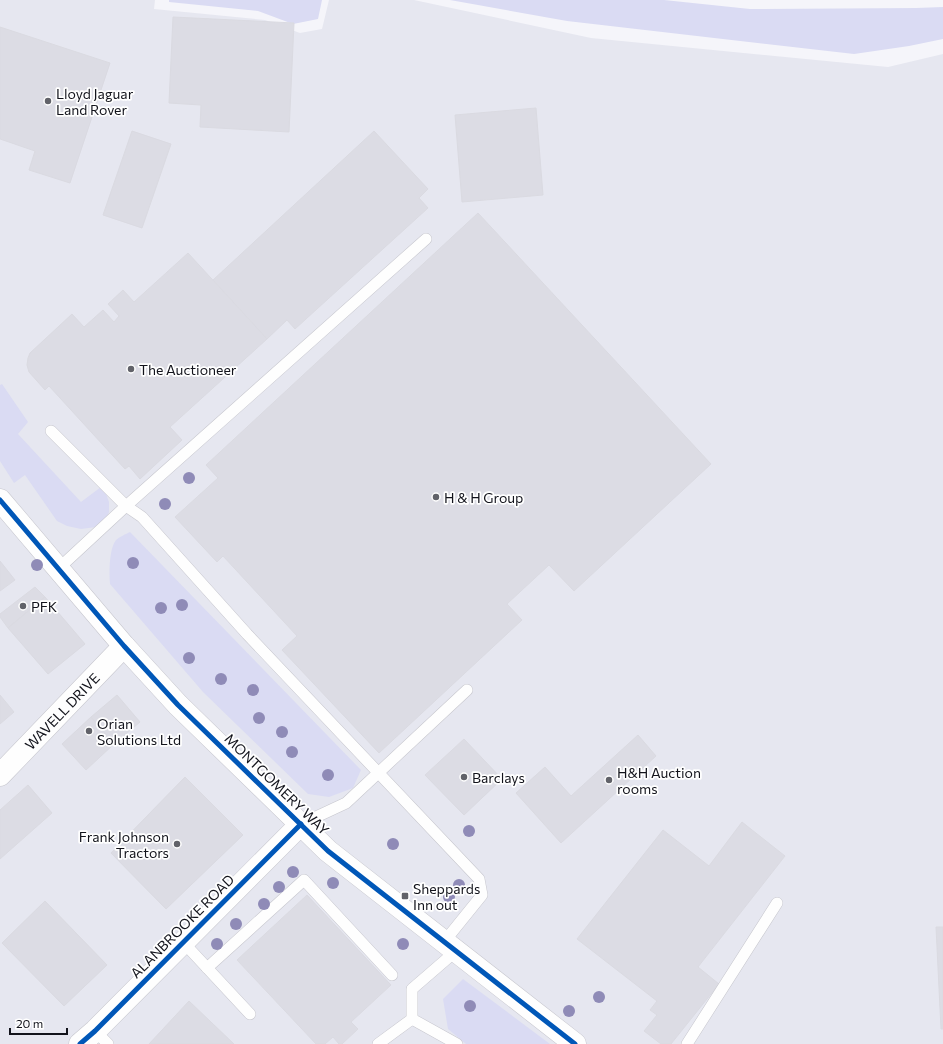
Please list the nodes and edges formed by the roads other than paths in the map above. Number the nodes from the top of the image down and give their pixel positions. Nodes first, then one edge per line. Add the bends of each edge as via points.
1 (426, 238) dead end
2 (51, 431) dead end
3 (0, 500) edge
4 (126, 506) junction
5 (58, 569) junction
6 (124, 646) junction
7 (467, 690) dead end
8 (378, 773) junction
9 (0, 775) edge
10 (300, 824) junction
11 (777, 903) dead end
12 (183, 942) junction
13 (450, 946) junction
14 (207, 968) junction
15 (392, 975) dead end
16 (250, 1014) dead end
17 (412, 1019) junction
18 (94, 1040) edge
19 (378, 1044) edge
20 (457, 1044) edge
21 (575, 1044) edge
22 (687, 1044) edge

1 - 4 lane
2 - 4 lane
3 - 5 street, MONTGOMERY WAY
4 - 5 lane
4 - 8 lane via 142,517 247,634
5 - 6 street, MONTGOMERY WAY
6 - 9 street, WAVELL DRIVE
6 - 10 street, MONTGOMERY WAY via 178,704
7 - 8 lane
8 - 10 lane via 346,803
8 - 13 lane via 479,879 482,895
10 - 12 street, ALANBROOKE ROAD
10 - 13 street, MONTGOMERY WAY via 328,851
11 - 22 lane
12 - 14 lane
12 - 18 street, ALANBROOKE ROAD
13 - 17 lane via 412,989
13 - 21 street, MONTGOMERY WAY
14 - 15 lane via 304,880
14 - 16 lane
17 - 19 lane
17 - 20 lane

